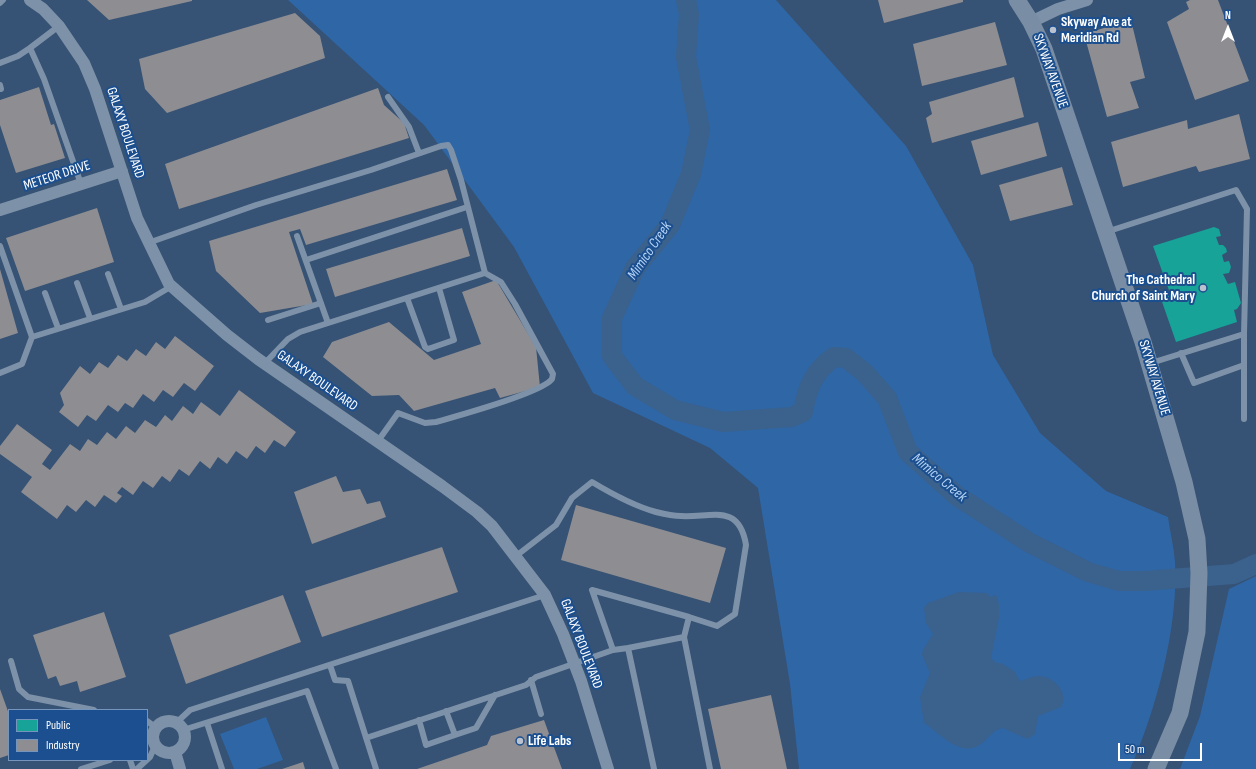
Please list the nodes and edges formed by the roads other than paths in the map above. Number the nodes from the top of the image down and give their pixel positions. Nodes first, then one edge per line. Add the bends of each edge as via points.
1 (3, 0) edge
2 (30, 0) edge
3 (1017, 0) edge
4 (1087, 0) edge
5 (0, 4) edge
6 (1031, 22) junction
7 (59, 26) junction
8 (30, 48) junction
9 (0, 63) edge
10 (388, 97) dead end
11 (419, 153) junction
12 (122, 171) junction
13 (81, 184) junction
14 (467, 207) junction
15 (0, 210) edge
16 (1105, 232) junction
17 (297, 236) dead end
18 (148, 244) junction
19 (0, 246) edge
20 (306, 260) junction
21 (485, 273) junction
22 (108, 274) dead end
23 (77, 283) dead end
24 (172, 286) junction
25 (439, 288) junction
26 (45, 293) dead end
27 (407, 298) junction
28 (321, 303) junction
29 (121, 309) junction
30 (90, 318) junction
31 (268, 320) dead end
32 (328, 324) junction
33 (58, 328) junction
34 (1244, 334) junction
35 (32, 337) junction
36 (1181, 353) junction
37 (265, 363) junction
38 (1149, 364) junction
39 (1244, 365) junction
40 (0, 373) edge
41 (1244, 419) dead end
42 (378, 441) junction
43 (516, 556) junction
44 (545, 595) junction
45 (689, 617) junction
46 (684, 637) junction
47 (628, 648) junction
48 (613, 650) junction
49 (10, 662) dead end
50 (574, 663) junction
51 (330, 665) junction
52 (531, 680) junction
53 (495, 695) junction
54 (89, 709) edge
55 (446, 711) junction
56 (542, 714) dead end
57 (419, 720) junction
58 (207, 723) junction
59 (151, 724) edge
60 (180, 726) junction
61 (455, 736) junction
62 (366, 738) junction
63 (155, 746) junction
64 (175, 752) junction
65 (148, 759) edge
66 (107, 761) edge
67 (146, 761) edge
68 (81, 769) edge
69 (137, 769) edge
70 (180, 769) edge
71 (222, 769) edge
72 (336, 769) edge
73 (376, 769) edge
74 (608, 769) edge
75 (654, 769) edge
76 (710, 769) edge
77 (1156, 769) edge

1 - 5 lane
2 - 7 street, GALAXY BOULEVARD
3 - 6 street, SKYWAY AVENUE
4 - 6 street
6 - 16 street, SKYWAY AVENUE via 1044,49
7 - 8 lane
7 - 12 street, GALAXY BOULEVARD via 84,63 95,88
8 - 9 lane
8 - 13 lane
10 - 11 lane via 409,127
11 - 14 lane via 448,145 461,180
11 - 18 lane via 256,205
12 - 13 street, METEOR DRIVE
12 - 18 street, GALAXY BOULEVARD
13 - 15 street, METEOR DRIVE
14 - 20 lane
14 - 21 lane
16 - 34 lane via 1236,190 1247,209
16 - 38 street, SKYWAY AVENUE
17 - 20 lane
18 - 24 street, GALAXY BOULEVARD
19 - 35 lane
20 - 28 lane
21 - 25 lane
21 - 42 lane via 501,282 515,304 553,374 552,380 549,384 499,403 436,422 425,423 398,413
22 - 29 lane
23 - 30 lane
24 - 29 lane via 145,302
24 - 37 street, GALAXY BOULEVARD via 227,335
25 - 27 lane
25 - 27 lane via 454,340 428,349 425,347
26 - 33 lane
27 - 32 lane
28 - 31 lane
28 - 32 lane
29 - 30 lane
30 - 33 lane
32 - 37 lane via 292,335
33 - 35 lane
34 - 36 lane
34 - 39 lane
35 - 40 lane via 22,364
36 - 38 lane
36 - 39 lane via 1194,383
37 - 42 street, GALAXY BOULEVARD
38 - 77 street, SKYWAY AVENUE via 1184,482 1196,539 1199,573 1197,632 1180,713
39 - 41 lane
42 - 43 street, GALAXY BOULEVARD via 477,512
43 - 44 street, GALAXY BOULEVARD
43 - 45 lane via 556,525 572,498 592,482 609,493 656,512 681,516 711,513 722,515 734,520 744,534 746,545 735,614 717,626
44 - 50 street, GALAXY BOULEVARD via 564,634
44 - 51 lane
45 - 46 lane
45 - 48 lane via 592,590
46 - 47 lane
46 - 76 lane
47 - 48 lane
47 - 75 lane
48 - 50 lane
49 - 54 lane via 19,689 28,697
50 - 52 lane
50 - 74 street, GALAXY BOULEVARD
51 - 60 lane via 190,710
51 - 62 lane via 335,680 348,681
52 - 53 lane
52 - 56 lane
53 - 55 lane
53 - 61 lane via 476,728
55 - 57 lane
55 - 61 lane
57 - 61 lane via 426,745
57 - 62 lane
58 - 60 lane
58 - 71 lane
58 - 72 lane via 307,691
59 - 60 street via 167,721
59 - 63 street
60 - 64 street via 184,740
62 - 73 lane
63 - 64 street via 164,752
63 - 65 lane
64 - 70 street
66 - 68 lane
67 - 69 lane

